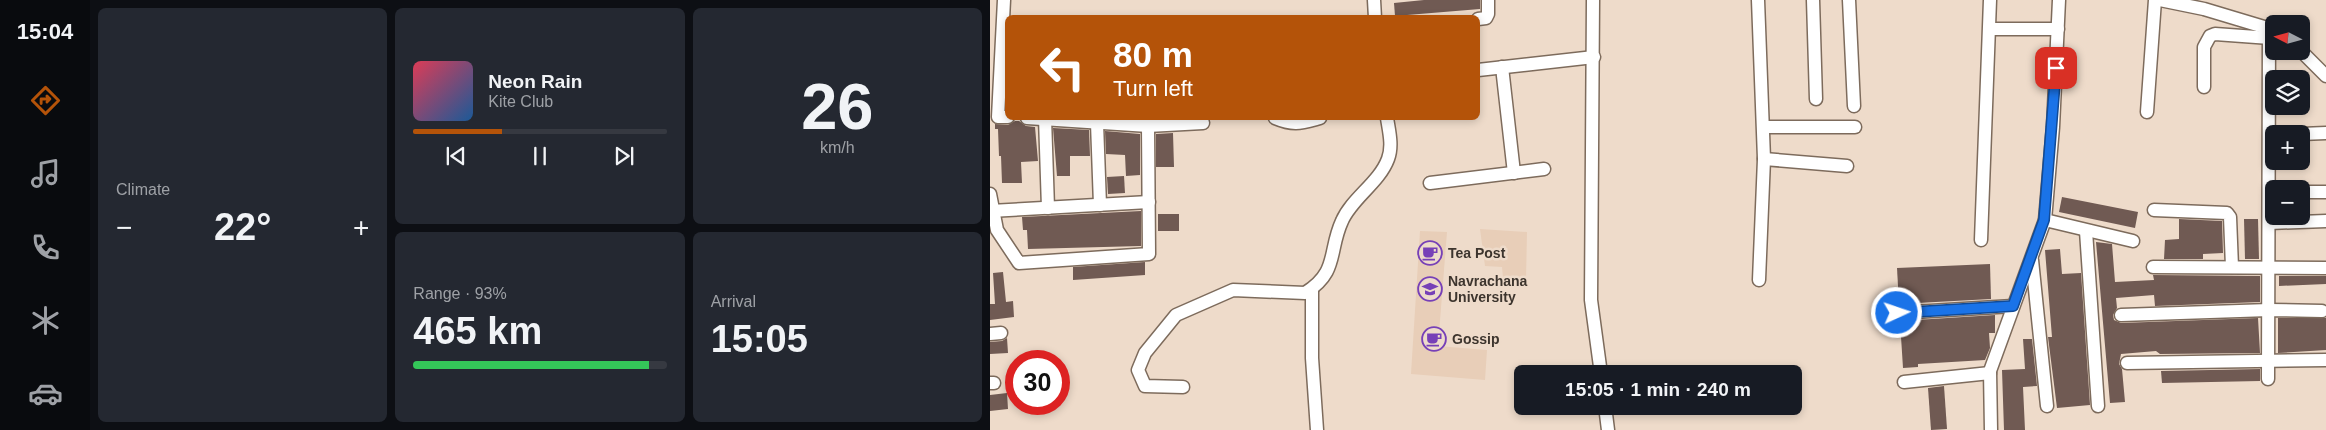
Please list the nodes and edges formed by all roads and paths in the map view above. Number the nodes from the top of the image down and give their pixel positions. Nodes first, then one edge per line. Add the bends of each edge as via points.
1 (1004, 0) edge
2 (1374, 0) edge
3 (1488, 0) edge
4 (1593, 0) edge
5 (1758, 0) edge
6 (1812, 0) edge
7 (1849, 0) edge
8 (1990, 0) edge
9 (2059, 0) edge
10 (2155, 0) edge
11 (2160, 0) edge
12 (2205, 4) edge
13 (1375, 15) edge
14 (1480, 19) edge
15 (1990, 29) junction
16 (2058, 29) junction
17 (2265, 29) edge
18 (2265, 32) edge
19 (1594, 57) junction
20 (2271, 60) edge
21 (2310, 60) edge
22 (1502, 67) junction
23 (1480, 70) edge
24 (2326, 76) edge
25 (2204, 87) dead end
26 (1816, 99) dead end
27 (1854, 106) dead end
28 (2147, 112) dead end
29 (999, 117) edge
30 (1045, 120) edge
31 (1070, 120) edge
32 (1280, 120) edge
33 (1310, 120) edge
34 (1387, 120) edge
35 (1096, 122) junction
36 (1203, 123) dead end
37 (2272, 125) edge
38 (1148, 126) junction
39 (1764, 127) junction
40 (1855, 127) dead end
41 (2326, 133) edge
42 (2310, 134) edge
43 (1764, 159) junction
44 (1847, 166) dead end
45 (1544, 169) dead end
46 (1514, 173) junction
47 (1430, 183) dead end
48 (2310, 192) edge
49 (2326, 192) edge
50 (990, 194) edge
51 (1149, 202) junction
52 (1100, 205) junction
53 (1048, 208) junction
54 (2154, 210) dead end
55 (992, 211) edge
56 (2044, 220) junction
57 (2326, 221) edge
58 (2310, 222) edge
59 (2269, 225) edge
60 (2086, 231) junction
61 (1981, 240) dead end
62 (2133, 241) dead end
63 (2031, 257) junction
64 (2153, 266) dead end
65 (2232, 267) junction
66 (2269, 268) junction
67 (2326, 268) edge
68 (1759, 280) dead end
69 (1312, 288) junction
70 (2013, 306) junction
71 (2269, 310) junction
72 (2322, 311) dead end
73 (1897, 313) dead end
74 (2121, 315) dead end
75 (2268, 360) junction
76 (2326, 360) edge
77 (2128, 362) dead end
78 (1600, 365) edge
79 (1990, 374) junction
80 (2268, 379) dead end
81 (1904, 382) dead end
82 (1183, 387) dead end
83 (2048, 406) dead end
84 (2098, 406) dead end
85 (1606, 415) edge
86 (1317, 430) edge
87 (1608, 430) edge
88 (1991, 430) edge

1 - 29 street
2 - 13 street
3 - 14 street via 1488,14
4 - 19 street
5 - 39 street
6 - 26 street
7 - 27 street
8 - 15 street
9 - 16 street
10 - 28 street
11 - 12 street
12 - 17 street
15 - 16 street
15 - 61 street
16 - 56 street
18 - 25 street via 2210,36 2204,47
19 - 22 street
19 - 78 street via 1591,300
20 - 37 street
21 - 24 street
22 - 23 street
22 - 46 street
30 - 53 street
31 - 35 street
32 - 33 street via 1291,124
34 - 69 street via 1390,148 1386,164 1342,220 1329,272
35 - 38 street
35 - 52 street
36 - 38 street
38 - 51 street
39 - 40 street
39 - 43 street
41 - 42 street
43 - 44 street
43 - 68 street
45 - 46 street
46 - 47 street
48 - 49 street
50 - 55 street
51 - 52 street
51 - 55 street via 1150,254 1019,263 997,230
52 - 53 street
53 - 55 street
54 - 65 street via 2227,213 2230,217
56 - 60 street
56 - 63 street
57 - 58 street
59 - 66 street
60 - 62 street
60 - 84 street
63 - 70 street
63 - 83 street
64 - 65 street
65 - 66 street
66 - 67 street
66 - 71 street
69 - 82 street via 1305,293 1233,290 1176,315 1146,353 1138,370 1145,386
69 - 86 street
70 - 73 street
70 - 79 street
71 - 72 street
71 - 74 street
71 - 75 street
75 - 76 street
75 - 77 street
75 - 80 street
79 - 81 street
79 - 88 street
85 - 87 street

